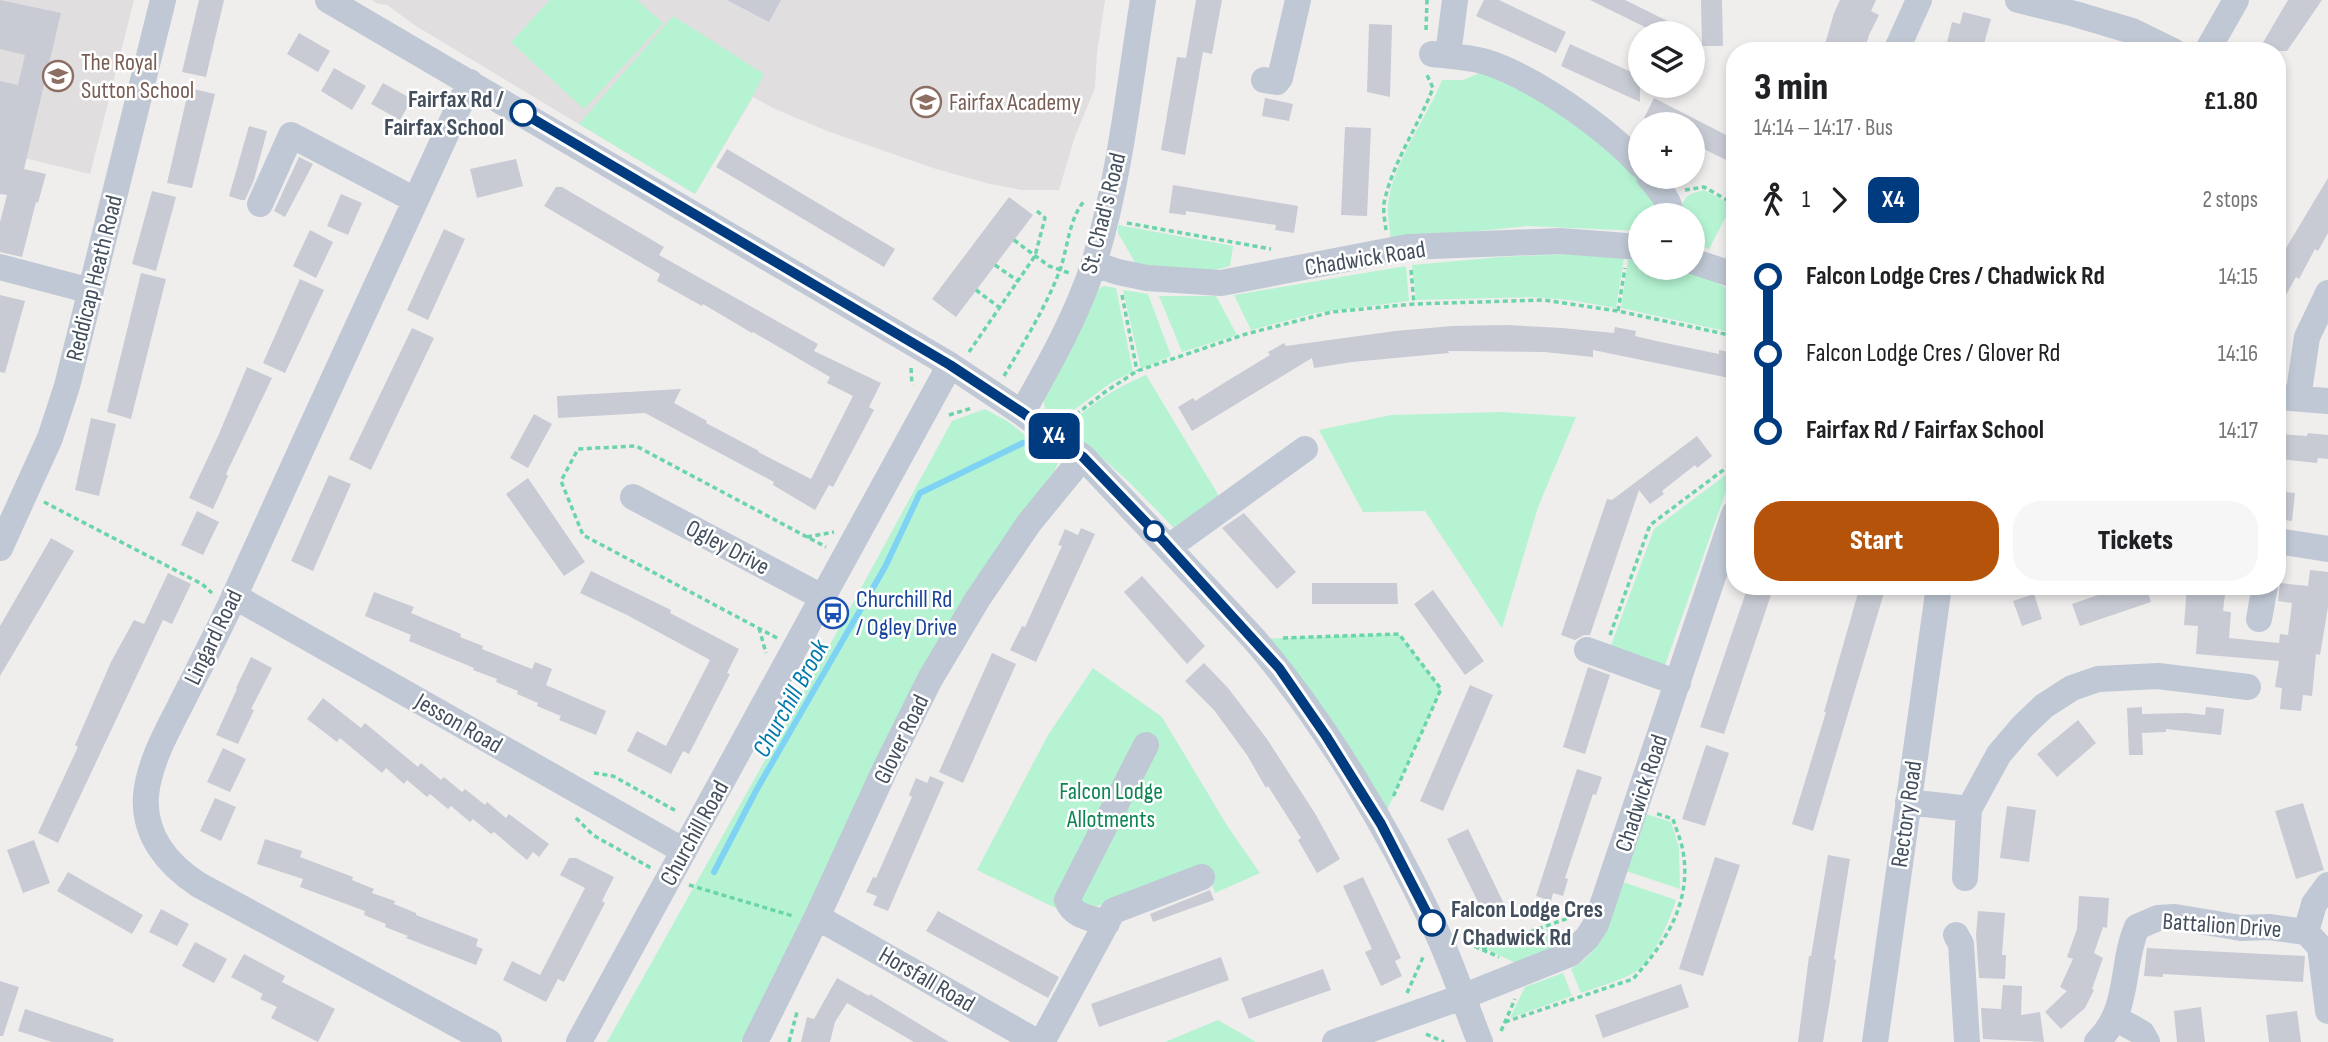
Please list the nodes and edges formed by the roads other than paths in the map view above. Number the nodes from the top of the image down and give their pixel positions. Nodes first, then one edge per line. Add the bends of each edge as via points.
1 (163, 0) edge
2 (328, 0) edge
3 (1143, 0) edge
4 (1298, 0) edge
5 (1455, 0) edge
6 (1919, 0) edge
7 (2018, 0) edge
8 (2236, 0) edge
9 (1900, 42) edge
10 (2155, 42) edge
11 (2212, 42) edge
12 (1264, 80) dead end
13 (470, 82) junction
14 (1628, 155) edge
15 (415, 200) junction
16 (260, 204) dead end
17 (1628, 246) edge
18 (1705, 265) edge
19 (0, 267) edge
20 (1100, 272) junction
21 (1726, 272) edge
22 (90, 291) junction
23 (2328, 293) edge
24 (958, 362) junction
25 (2288, 397) edge
26 (2328, 401) edge
27 (1023, 413) junction
28 (1305, 449) dead end
29 (1083, 457) junction
30 (633, 497) dead end
31 (1726, 538) edge
32 (2286, 542) edge
33 (1169, 547) junction
34 (0, 548) edge
35 (2328, 549) edge
36 (1938, 595) edge
37 (2263, 595) edge
38 (822, 597) junction
39 (231, 602) junction
40 (2259, 619) dead end
41 (1595, 653) road end
42 (1678, 682) junction
43 (2248, 687) dead end
44 (1146, 745) dead end
45 (1908, 802) junction
46 (1969, 809) junction
47 (684, 850) junction
48 (1202, 877) dead end
49 (1965, 878) dead end
50 (2328, 885) edge
51 (817, 917) junction
52 (1107, 923) junction
53 (2306, 932) junction
54 (1956, 935) dead end
55 (1462, 997) junction
56 (2328, 1012) edge
57 (2115, 1018) junction
58 (1490, 1037) edge
59 (489, 1042) edge
60 (579, 1042) edge
61 (755, 1042) edge
62 (1040, 1042) edge
63 (1335, 1042) edge
64 (1875, 1042) edge
65 (1967, 1042) edge
66 (2097, 1042) edge
67 (2147, 1042) edge

1 - 22 street, Reddicap Heath Road
2 - 13 street
3 - 20 street, St. Chad's Road
4 - 12 street via 1280,78 1277,82
5 - 14 street via 1431,53 1487,62 1539,86
6 - 9 street
7 - 10 street via 2132,31
8 - 11 street
13 - 15 street, Lingard Road
13 - 24 street
15 - 16 street via 291,135
15 - 39 street, Lingard Road
17 - 20 street, Chadwick Road via 1560,241 1398,249 1221,283
18 - 21 street
19 - 22 street
20 - 27 street, St. Chad's Road
22 - 34 street, Reddicap Heath Road via 50,438
23 - 25 street
24 - 27 street
24 - 38 street, Churchill Road
25 - 26 street
27 - 29 street
28 - 33 street
29 - 33 street
29 - 51 street, Glover Road via 1029,523 930,680
30 - 38 street, Ogley Drive
31 - 42 street, Chadwick Road
32 - 35 street
33 - 55 street via 1279,668 1326,736 1381,824 1435,929
36 - 45 street, Rectory Road
37 - 40 street
38 - 47 street, Churchill Road
39 - 47 street, Jesson Road
39 - 59 street, Lingard Road via 152,768 146,794 152,835 180,873 199,885
41 - 42 street
42 - 55 street, Chadwick Road via 1596,924 1587,938 1570,954
43 - 46 street via 2158,676 2098,679 2072,688 2044,706 1999,754
44 - 52 street via 1067,900 1077,914
45 - 46 street
45 - 64 street, Rectory Road
46 - 49 street
47 - 60 street, Churchill Road
48 - 52 street via 1113,911
50 - 53 street via 2314,904
51 - 61 street, Glover Road
51 - 62 street, Horsfall Road
52 - 62 street
53 - 56 street, Battalion Drive via 2320,947
53 - 57 street, Battalion Drive via 2175,917 2145,923 2137,927 2130,943
54 - 65 street via 1961,944
55 - 58 street
55 - 63 street
57 - 66 street, Battalion Drive
57 - 67 street via 2142,1033

